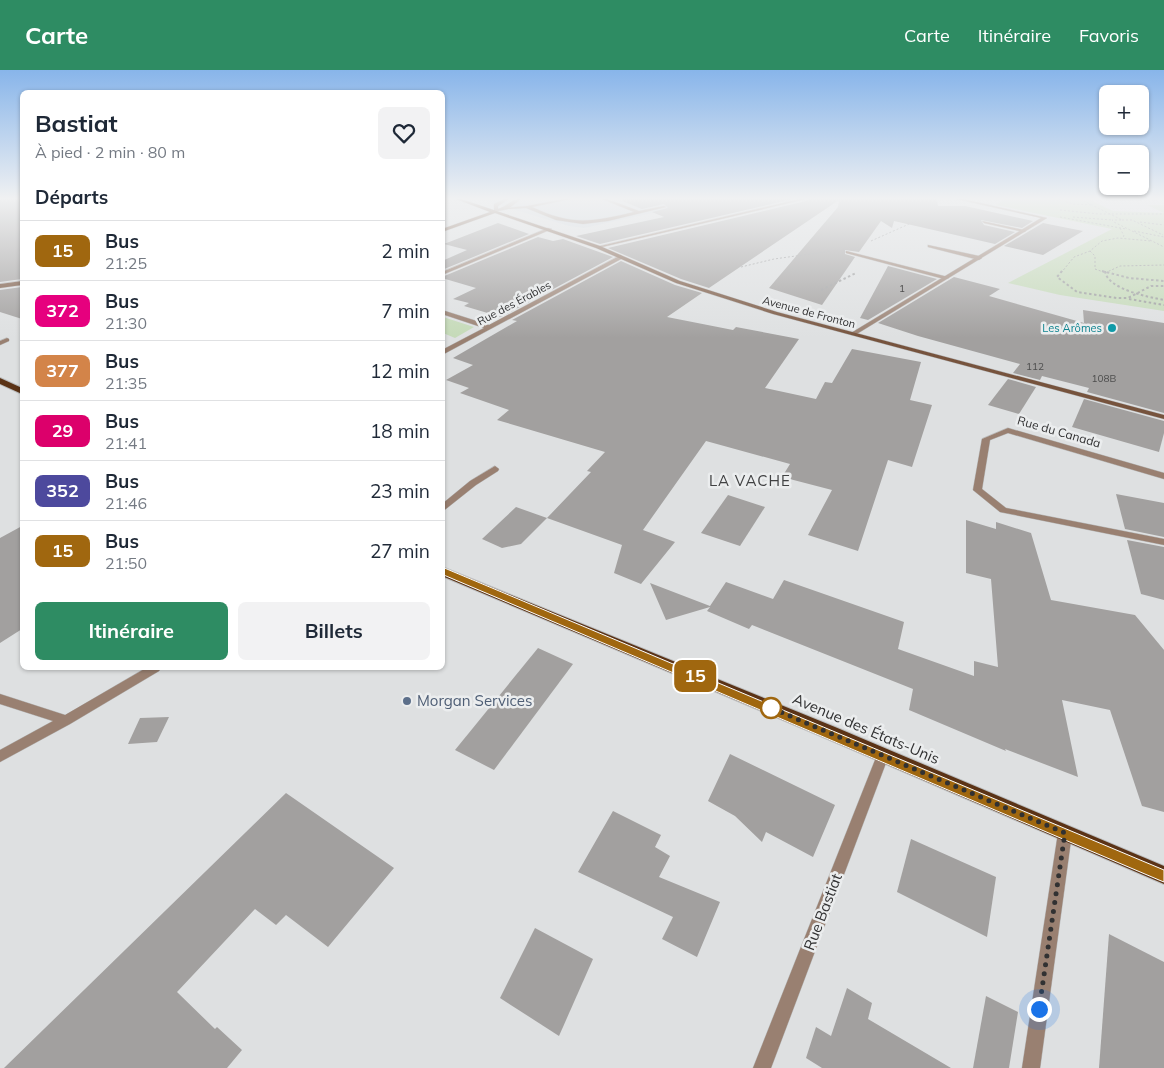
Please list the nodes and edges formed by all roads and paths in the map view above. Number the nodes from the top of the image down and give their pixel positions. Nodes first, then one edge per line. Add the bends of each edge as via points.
1 (510, 246) edge
2 (594, 246) edge
3 (604, 246) edge
4 (862, 246) edge
5 (930, 246) dead end
6 (1000, 246) edge
7 (1097, 246) edge
8 (598, 247) junction
9 (1090, 251) junction
10 (848, 252) junction
11 (621, 257) junction
12 (979, 258) junction
13 (881, 260) junction
14 (1164, 265) edge
15 (741, 267) dead end
16 (1104, 272) junction
17 (445, 273) edge
18 (946, 278) junction
19 (1149, 281) junction
20 (1164, 281) edge
21 (20, 283) edge
22 (0, 286) edge
23 (1156, 286) junction
24 (1164, 286) edge
25 (821, 290) dead end
26 (1138, 294) junction
27 (1128, 298) junction
28 (1164, 300) edge
29 (1164, 305) edge
30 (445, 313) edge
31 (490, 328) junction
32 (853, 334) junction
33 (7, 340) dead end
34 (0, 343) edge
35 (445, 351) edge
36 (0, 381) edge
37 (20, 389) edge
38 (1164, 417) edge
39 (495, 469) dead end
40 (1164, 476) edge
41 (445, 507) edge
42 (1164, 542) edge
43 (445, 572) edge
44 (152, 670) edge
45 (0, 699) edge
46 (66, 720) junction
47 (883, 755) junction
48 (0, 756) edge
49 (1065, 833) junction
50 (1164, 875) edge
51 (762, 1068) edge
52 (1031, 1068) edge

1 - 17 street
2 - 8 street, Avenue de Fronton
3 - 8 street
4 - 10 path
5 - 12 street
6 - 12 street
7 - 9 path
8 - 11 street, Avenue de Fronton
9 - 16 path via 1095,256 1095,268
9 - 27 path via 1074,256 1057,277 1077,292
10 - 13 street
10 - 15 path via 832,251 774,259
11 - 31 street, Rue des Érables
11 - 32 street, Avenue de Fronton via 686,285
12 - 18 street
13 - 18 street
13 - 25 path
14 - 16 path via 1120,266
16 - 19 path
16 - 26 path via 1116,283
18 - 32 street
19 - 20 path
19 - 23 path
21 - 22 street
23 - 24 path
23 - 26 path
26 - 27 path
26 - 28 path
27 - 29 path
30 - 31 street
31 - 35 street, Rue des Érables
32 - 38 street, Avenue de Fronton
33 - 34 street
36 - 37 main road
39 - 41 street
40 - 42 street, Rue du Canada via 1008,430 986,439 977,490 1003,510
43 - 47 main road, Avenue des États-Unis
44 - 46 street
45 - 46 street
46 - 48 street
47 - 49 main road, Avenue des États-Unis
47 - 51 street, Rue Bastiat
49 - 50 main road, Avenue des États-Unis
49 - 52 street

